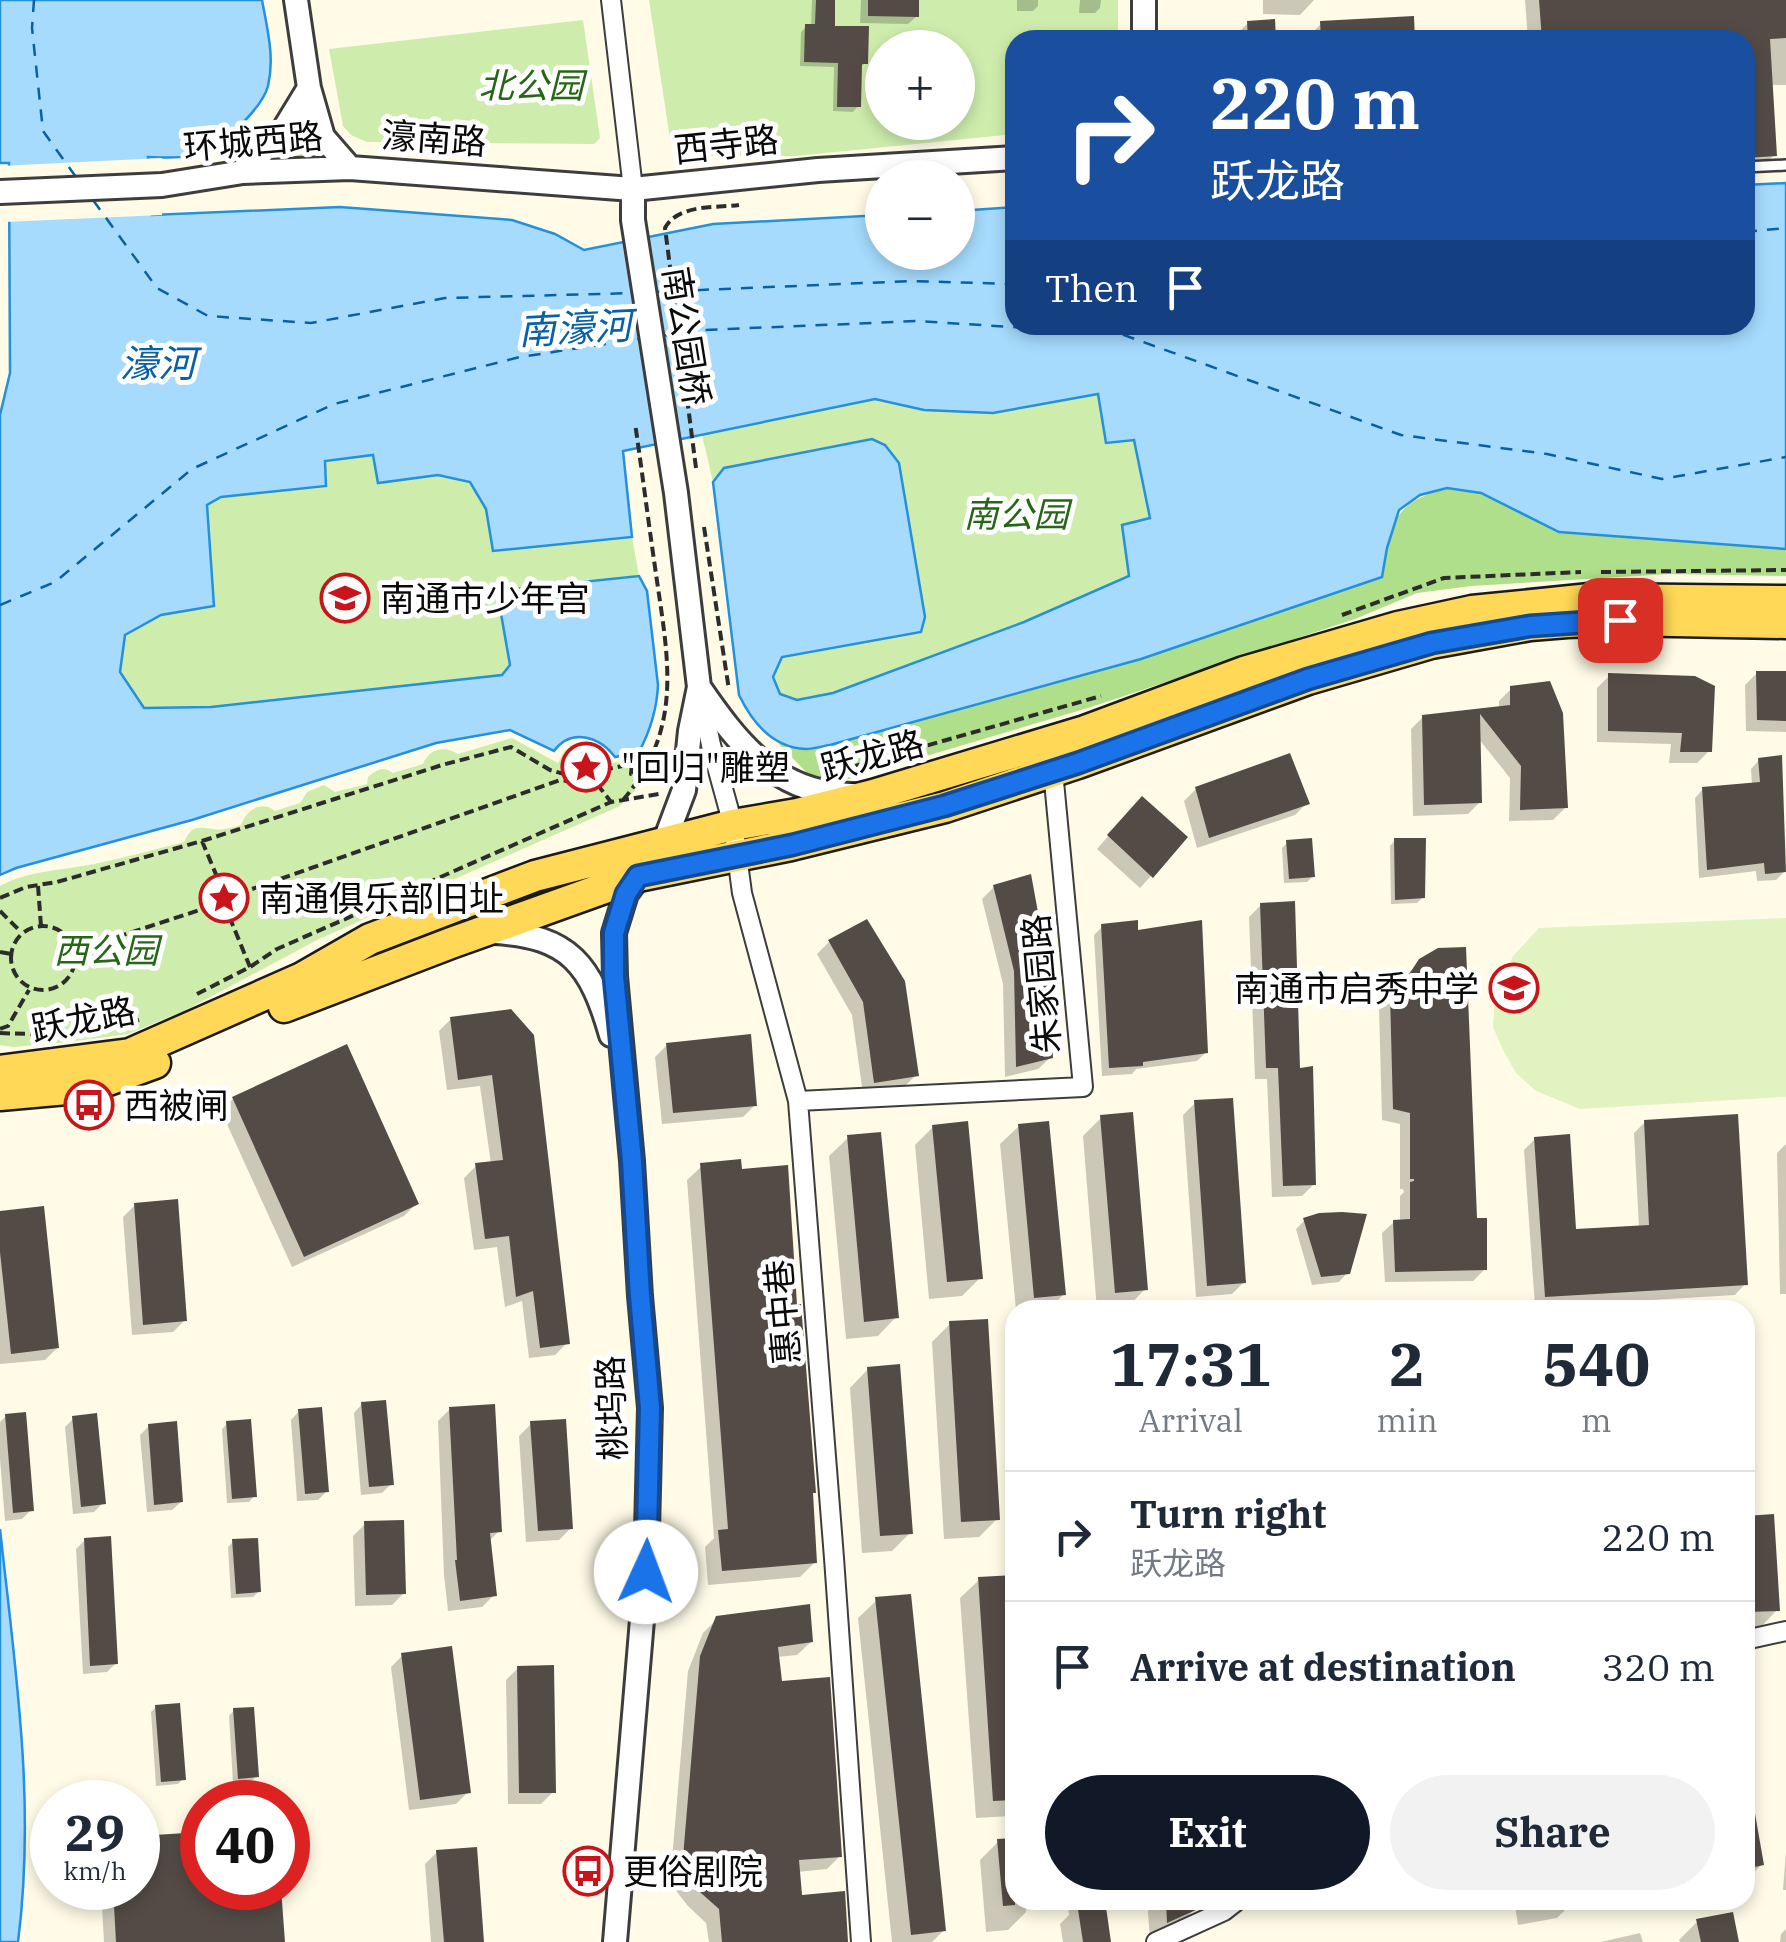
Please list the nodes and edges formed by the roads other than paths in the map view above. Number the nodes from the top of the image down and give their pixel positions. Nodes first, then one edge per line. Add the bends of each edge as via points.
1 (296, 0) edge
2 (611, 0) edge
3 (1144, 0) edge
4 (1144, 30) edge
5 (309, 88) junction
6 (1005, 159) edge
7 (1786, 165) edge
8 (1755, 167) edge
9 (350, 168) junction
10 (243, 172) junction
11 (634, 188) junction
12 (0, 192) edge
13 (1786, 601) edge
14 (1786, 623) edge
15 (699, 688) junction
16 (1054, 771) junction
17 (872, 795) junction
18 (734, 826) junction
19 (664, 843) junction
20 (736, 858) junction
21 (638, 876) junction
22 (451, 942) junction
23 (0, 1072) edge
24 (625, 1088) junction
25 (0, 1095) edge
26 (798, 1101) junction
27 (1786, 1631) edge
28 (1755, 1638) edge
29 (1225, 1910) edge
30 (615, 1942) edge
31 (861, 1942) edge
32 (1156, 1942) edge

1 - 5 street, 濠南路
2 - 11 street, 西寺路
3 - 4 street
5 - 9 street, 濠南路 via 324,137
5 - 10 street via 284,129
6 - 11 street, 西寺路
7 - 8 lane
9 - 10 street, 环城西路
9 - 11 street, 濠南路
10 - 12 street, 环城西路 via 162,184
11 - 15 street, 南公园桥
13 - 17 main road, 跃龙路 via 1590,599 1472,610 1244,672 1084,732
14 - 16 main road, 跃龙路 via 1620,620 1478,633 1308,679
15 - 17 street via 726,727 768,768 828,794
15 - 18 street, 惠中巷
15 - 19 street via 684,790
16 - 20 main road, 跃龙路
16 - 26 street, 朱家园路 via 1082,1087
17 - 18 main road, 跃龙路
18 - 19 main road, 跃龙路
18 - 20 street, 惠中巷
19 - 21 street
19 - 23 main road, 跃龙路 via 535,876 370,939 302,978 130,1054
20 - 21 main road, 跃龙路
20 - 26 street, 惠中巷
21 - 22 main road, 跃龙路
21 - 24 street, 桃坞路 via 614,933
22 - 24 street via 520,934 572,956 592,981
22 - 25 main road, 跃龙路 via 129,1074 89,1087
24 - 30 street, 桃坞路 via 650,1408 646,1572
26 - 31 street, 惠中巷
27 - 28 street
29 - 32 street

